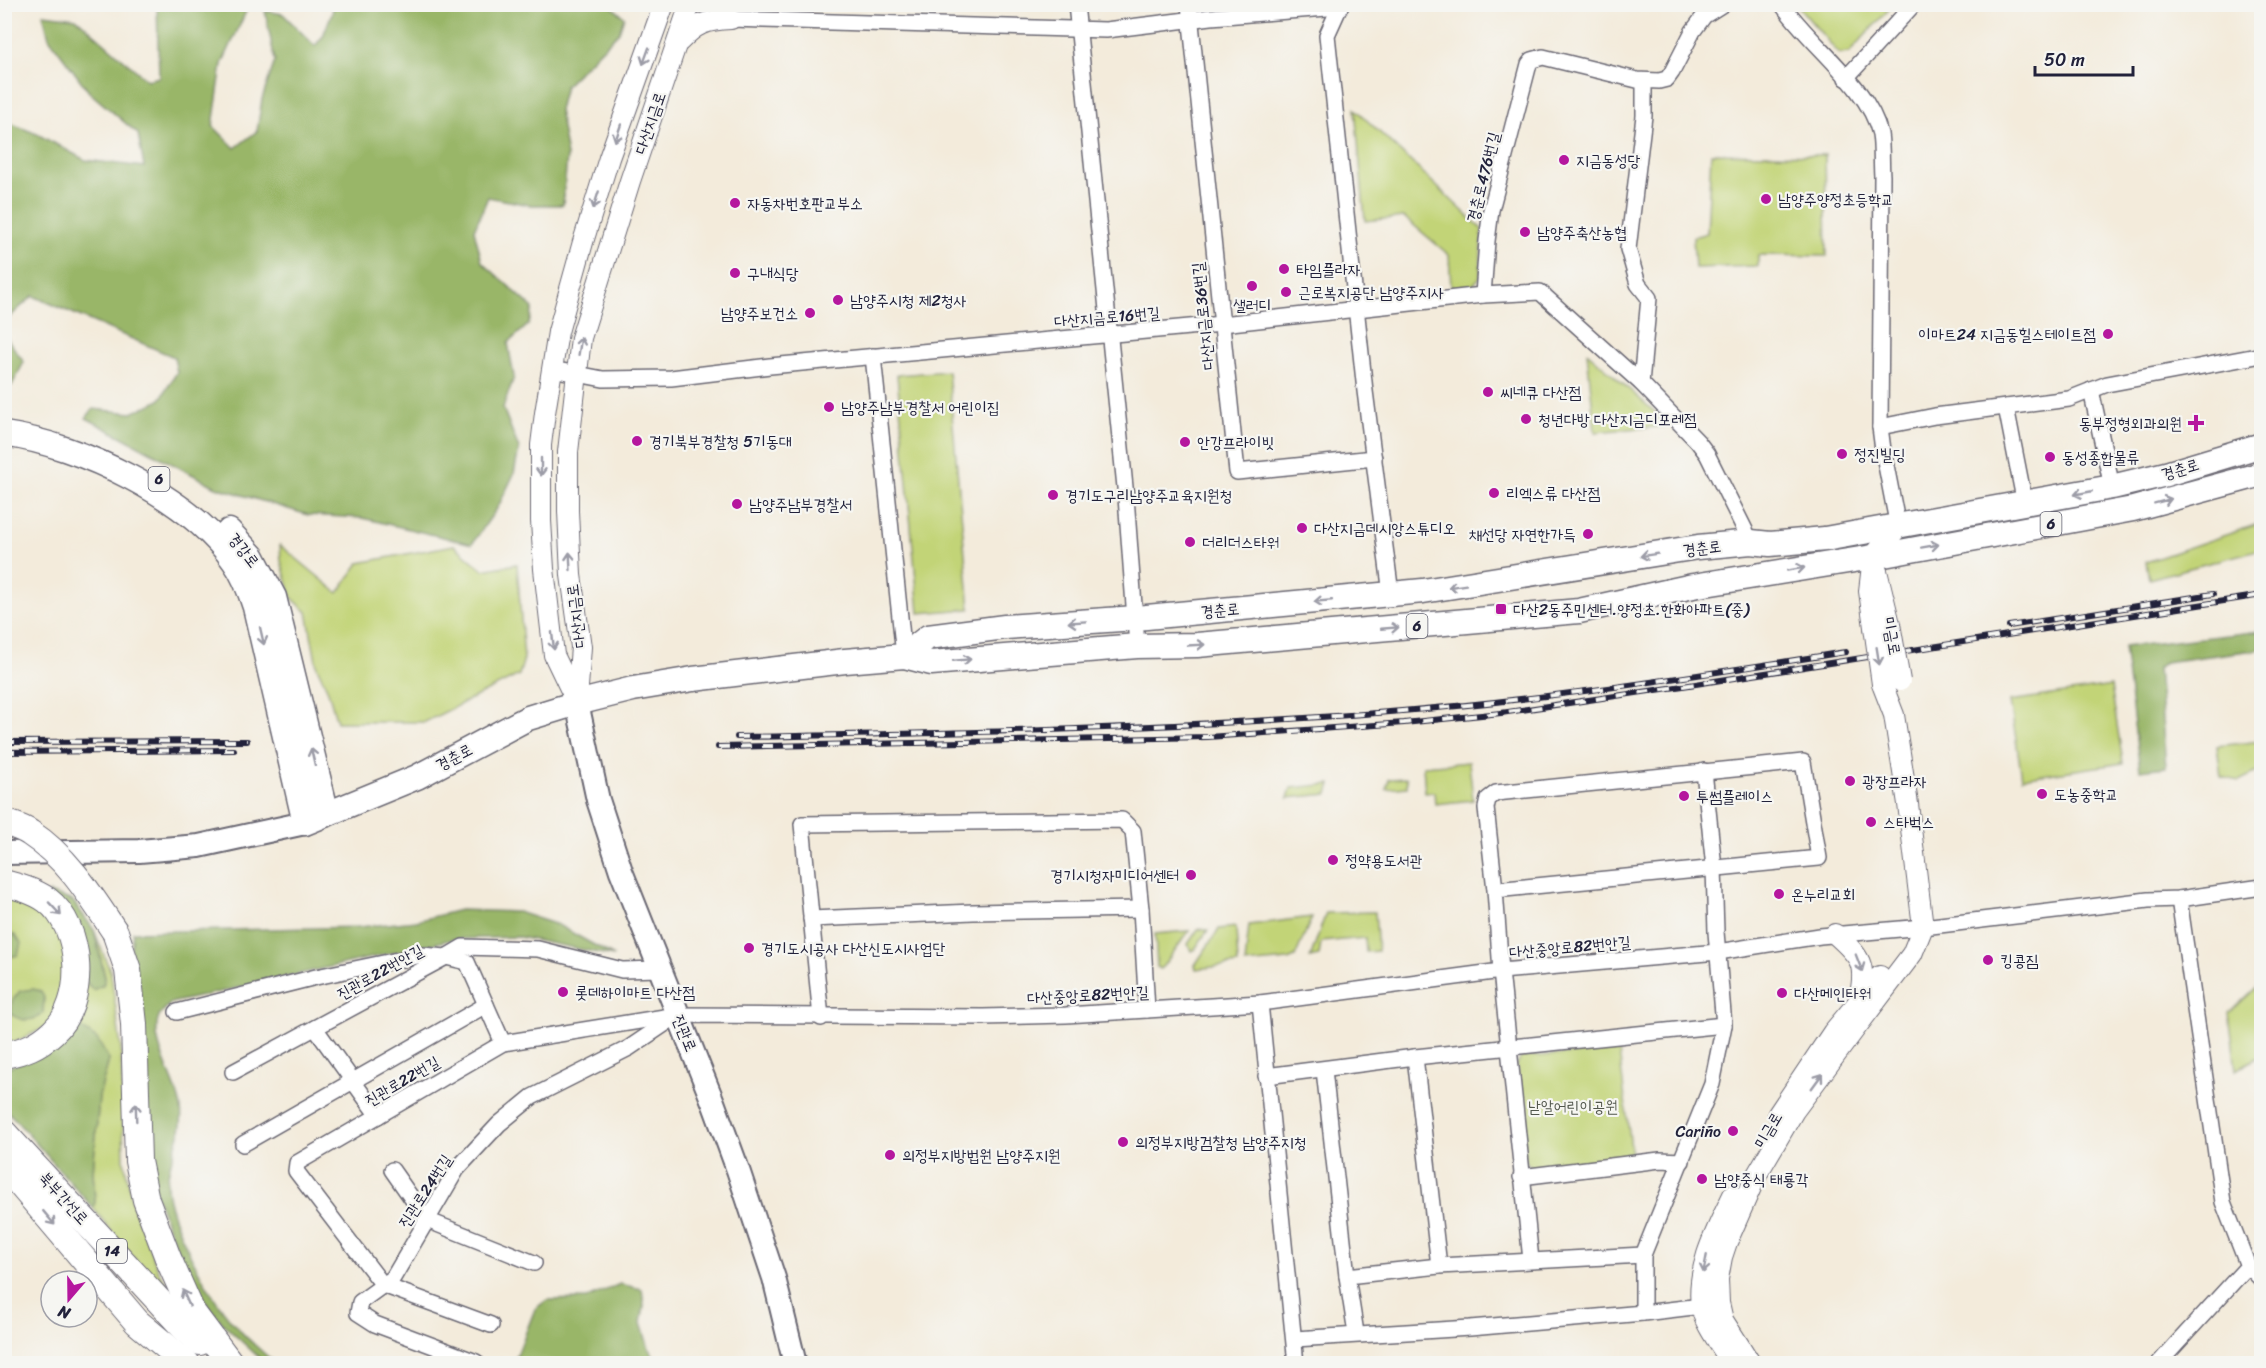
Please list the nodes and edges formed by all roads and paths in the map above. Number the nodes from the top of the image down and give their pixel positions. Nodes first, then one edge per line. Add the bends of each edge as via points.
1 (664, 4) edge
2 (690, 4) edge
3 (711, 4) edge
4 (1076, 4) edge
5 (1723, 4) edge
6 (1782, 4) edge
7 (1914, 4) edge
8 (1340, 6) edge
9 (1190, 12) edge
10 (730, 19) junction
11 (1079, 29) junction
12 (677, 44) junction
13 (1846, 78) junction
14 (1644, 81) junction
15 (1483, 295) junction
16 (1357, 310) junction
17 (1222, 324) junction
18 (1109, 334) junction
19 (2262, 355) edge
20 (873, 356) junction
21 (552, 369) junction
22 (576, 374) junction
23 (1641, 383) junction
24 (2091, 390) junction
25 (2006, 407) junction
26 (4, 418) edge
27 (1881, 427) junction
28 (4, 434) edge
29 (2262, 445) edge
30 (1374, 458) junction
31 (2262, 474) edge
32 (2112, 487) junction
33 (2025, 504) junction
34 (1898, 527) junction
35 (1751, 542) junction
36 (1873, 557) junction
37 (1391, 594) junction
38 (1136, 618) junction
39 (1137, 646) junction
40 (904, 656) junction
41 (577, 703) junction
42 (1704, 771) junction
43 (316, 818) junction
44 (4, 822) edge
45 (4, 853) edge
46 (1714, 868) junction
47 (4, 883) edge
48 (2262, 887) edge
49 (1495, 890) junction
50 (2179, 899) junction
51 (1141, 909) junction
52 (811, 919) junction
53 (1923, 927) junction
54 (1835, 934) junction
55 (1718, 952) junction
56 (446, 957) junction
57 (660, 969) junction
58 (1501, 971) junction
59 (1859, 999) junction
60 (1260, 1003) junction
61 (486, 1005) junction
62 (1147, 1010) junction
63 (177, 1012) dead end
64 (677, 1015) junction
65 (821, 1018) junction
66 (1724, 1025) junction
67 (315, 1028) junction
68 (503, 1043) junction
69 (1510, 1048) junction
70 (4, 1055) edge
71 (1415, 1057) junction
72 (1323, 1070) junction
73 (233, 1072) dead end
74 (1266, 1076) junction
75 (353, 1082) junction
76 (378, 1116) junction
77 (4, 1132) edge
78 (243, 1144) dead end
79 (1682, 1161) junction
80 (7, 1169) edge
81 (392, 1170) dead end
82 (1521, 1177) junction
83 (427, 1220) junction
84 (1643, 1255) junction
85 (1531, 1260) junction
86 (534, 1263) dead end
87 (1438, 1266) junction
88 (2248, 1266) junction
89 (1347, 1276) junction
90 (2262, 1280) edge
91 (382, 1285) junction
92 (1710, 1305) junction
93 (1643, 1313) junction
94 (490, 1325) dead end
95 (1356, 1333) junction
96 (1294, 1339) junction
97 (476, 1362) edge
98 (187, 1364) edge
99 (225, 1364) edge
100 (231, 1364) edge
101 (795, 1364) edge
102 (1296, 1364) edge
103 (1732, 1364) edge
104 (1751, 1364) edge
105 (2158, 1364) edge

1 -> 21 street, 다산지금로 via 583,242
2 - 12 street, 다산지금로
3 - 10 street
4 - 11 street
5 - 14 street, 경춘로476번길 via 1704,16 1667,79
6 - 13 street
7 - 13 street
8 - 9 street
8 - 16 street via 1327,35
9 - 11 street via 1106,30
9 - 17 street, 다산지금로36번길
10 - 11 street
10 - 12 street via 703,23
11 - 18 street
22 -> 12 street, 다산지금로 via 581,338
13 - 27 street via 1870,109 1880,135
14 - 15 street, 경춘로476번길 via 1543,57 1532,60 1491,210
14 - 23 street via 1644,116 1628,249 1638,284 1649,298
15 - 16 street, 다산지금로16번길
15 - 23 street via 1540,292
16 - 17 street, 다산지금로16번길
16 - 30 street
17 - 18 street, 다산지금로16번길
17 - 30 street, 다산지금로36번길 via 1237,472
18 - 20 street, 다산지금로16번길
18 - 38 street
19 - 24 street
20 - 22 street, 다산지금로16번길 via 671,378 603,379
20 - 40 street
21 - 22 street, 다산지금로16번길
21 -> 41 street, 다산지금로 via 541,445 544,569 554,655
41 -> 22 street, 다산지금로 via 581,647 571,575 568,511 568,452
23 - 35 street via 1707,454
24 - 25 street via 2069,399
24 - 32 street
25 - 27 street
25 - 33 street
43 -> 26 main road, 경강로 / 6 via 274,597 252,557 228,529 182,493 133,463 65,434
27 - 34 street
28 -> 43 main road, 경강로 / 6 via 60,448 115,469 177,506 211,533 235,562 255,607
29 - 32 main road, 경춘로
30 - 37 street
36 -> 31 main road, 경춘로 / 6 via 2133,509
32 -> 33 main road, 경춘로
33 - 34 main road, 경춘로
34 - 35 main road, 경춘로 via 1825,539
34 - 36 street
35 -> 37 main road, 경춘로
39 -> 36 main road, 경춘로 / 6 via 1197,645 1579,611 1693,586
36 - 53 street, 미금로, bridge via 1869,591 1882,626
37 -> 38 main road, 경춘로
38 - 39 street
38 -> 40 main road, 경춘로 via 928,637
40 -> 39 main road, 경춘로 / 6 via 931,663
40 - 41 main road, 경춘로 via 693,679
41 - 43 main road, 경춘로 via 528,718 417,777
41 - 57 main road, 진관로 via 598,800
42 - 46 street
42 - 46 street via 1803,762 1819,858
42 - 49 street via 1496,793 1488,799 1486,808
43 - 45 main road, 경춘로 via 199,846
100 -> 44 highway, bridge via 192,1312 146,1200 138,1161 134,1024 128,970 115,932 66,864 30,833
46 - 49 street
46 - 55 street
47 -> 70 highway via 47,901 64,918 75,948 77,982 68,1011 55,1031 29,1050
48 - 50 street, 다산중앙로82번안길
49 - 58 street
50 - 53 street, 다산중앙로82번안길
50 - 88 street via 2223,1202
51 - 52 street
51 - 52 street via 1132,831 1122,820 802,824
51 - 62 street
52 - 65 street
53 - 54 street, 다산중앙로82번안길
53 - 59 street, 미금로
92 -> 53 street, 미금로 via 1722,1257 1756,1176 1794,1111 1912,954
54 - 55 street, 다산중앙로82번안길
54 -> 59 street via 1860,962 1864,978
55 - 58 street, 다산중앙로82번안길
55 - 66 street
56 - 57 street via 463,947 538,949 622,970
56 - 61 street, 진관로22번안길 via 467,962
56 - 63 street via 422,954
56 - 67 street, 진관로22번안길
57 - 64 main road, 진관로
58 - 60 street, 다산중앙로82번안길
58 - 69 street
59 -> 92 street, 미금로 via 1798,1082 1741,1179 1706,1257 1702,1277
60 - 62 street, 다산중앙로82번안길
60 - 74 street
61 - 68 street, 진관로22번안길
61 - 75 street
62 - 65 street, 다산중앙로82번안길
64 - 65 street, 다산중앙로82번안길
64 - 68 street, 진관로22번길
64 - 83 street, 진관로24번길 via 629,1048 532,1098 499,1124 457,1169
64 - 101 main road, 진관로 via 713,1102 774,1278
66 - 69 street
66 - 79 street via 1712,1084
67 - 73 street, 진관로22번안길
67 - 75 street
68 - 76 street, 진관로22번길
69 - 71 street
69 - 82 street
71 - 72 street
71 - 87 street
72 - 74 street
72 - 89 street
74 - 96 street
75 - 76 street
75 - 78 street
76 - 91 street, 진관로22번길 via 297,1163 296,1171
77 - 99 highway, 북부간선로 / 14 via 183,1327
79 - 82 street via 1660,1160
79 - 84 street
80 -> 98 highway, 북부간선로 / 14 via 137,1322
81 - 83 street
82 - 85 street
83 - 86 street
83 - 91 street, 진관로24번길 via 393,1278
84 - 85 street
84 - 93 street
85 - 87 street
87 - 89 street
88 - 90 street
88 - 105 street
89 - 95 street
91 - 94 street
91 - 97 street, 진관로24번길 via 360,1302 358,1313 375,1324
92 - 93 street
92 - 103 street, 미금로 via 1711,1328
92 - 104 street, 미금로
93 - 95 street
95 - 96 street
96 - 102 street

